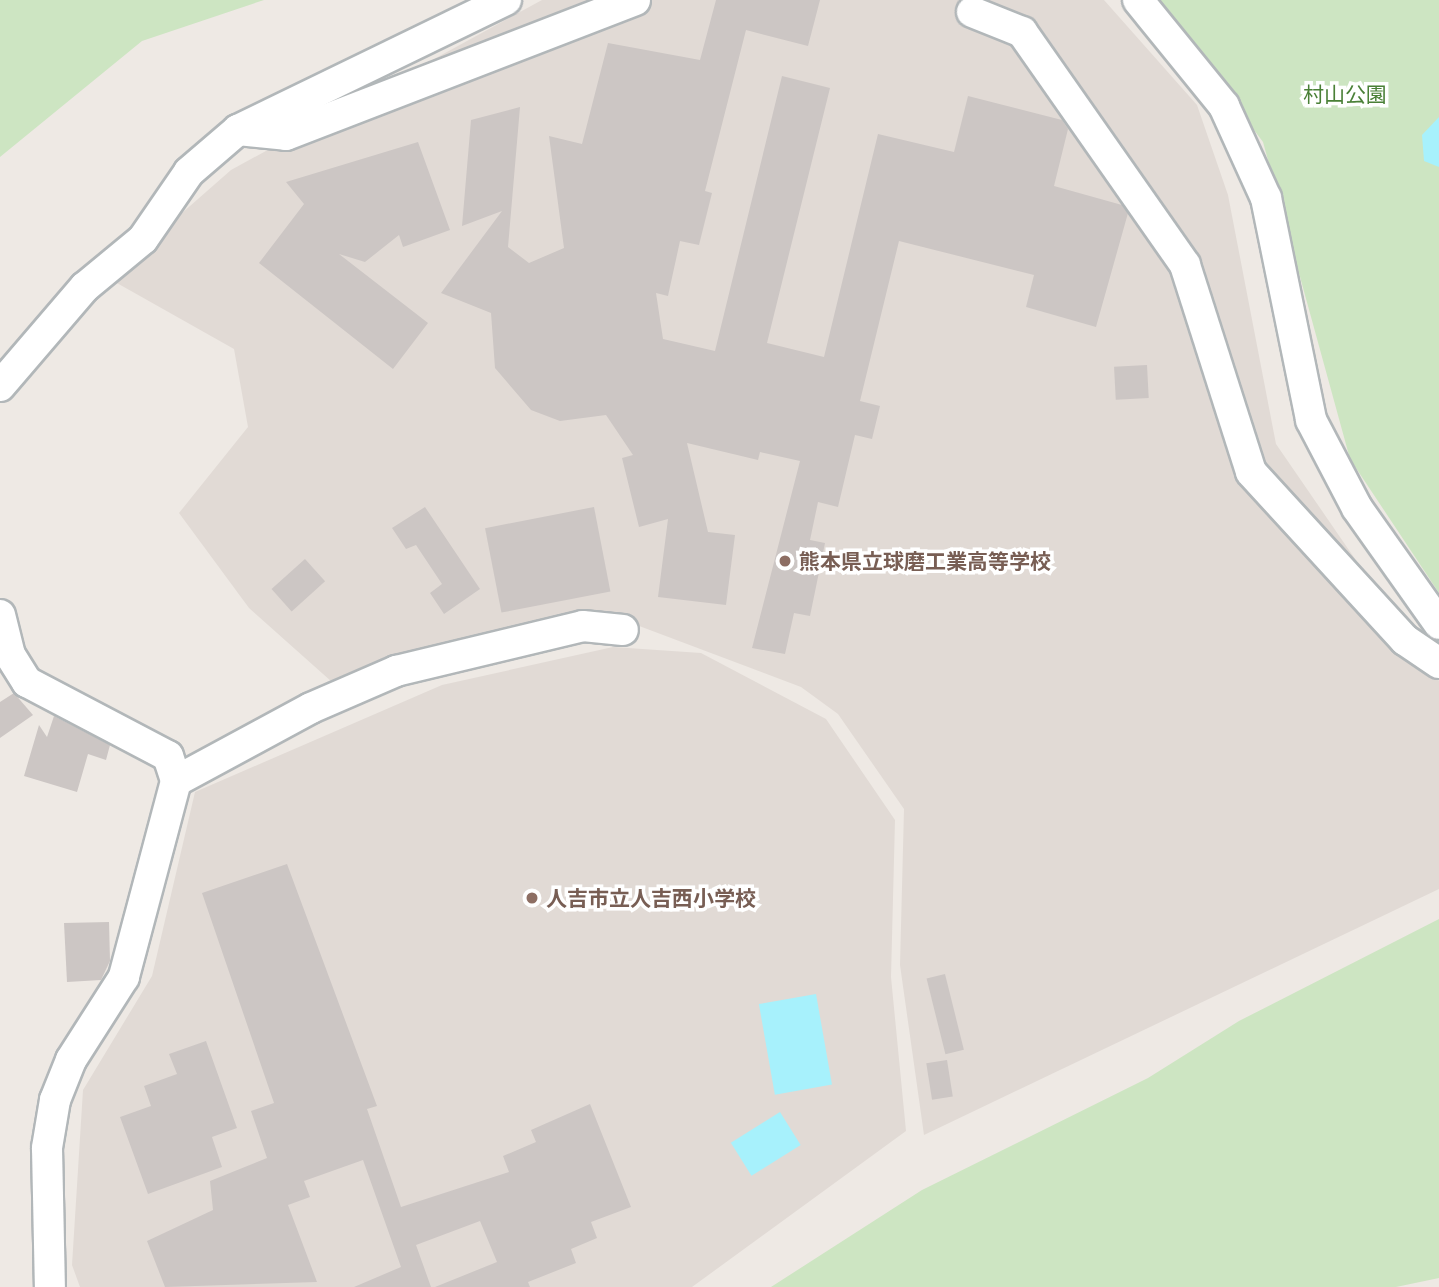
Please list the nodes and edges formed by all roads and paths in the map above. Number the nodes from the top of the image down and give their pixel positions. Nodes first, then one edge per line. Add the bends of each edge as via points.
1 (506, 0) edge
2 (635, 0) edge
3 (1138, 0) edge
4 (972, 12) dead end
5 (238, 130) junction
6 (0, 386) edge
7 (0, 615) edge
8 (1439, 624) edge
9 (623, 630) dead end
10 (1439, 663) edge
11 (176, 781) junction
12 (50, 1287) edge

1 - 5 street
2 - 5 street via 286,135
3 - 8 street via 1224,106 1266,198 1311,420 1357,508
4 - 10 street via 1022,32 1185,265 1251,472 1405,640
5 - 6 street via 189,172 143,239 85,287
7 - 11 street via 10,655 27,682 169,756
9 - 11 street via 583,626 396,671 310,708
11 - 12 street via 124,977 71,1060 55,1100 47,1148

